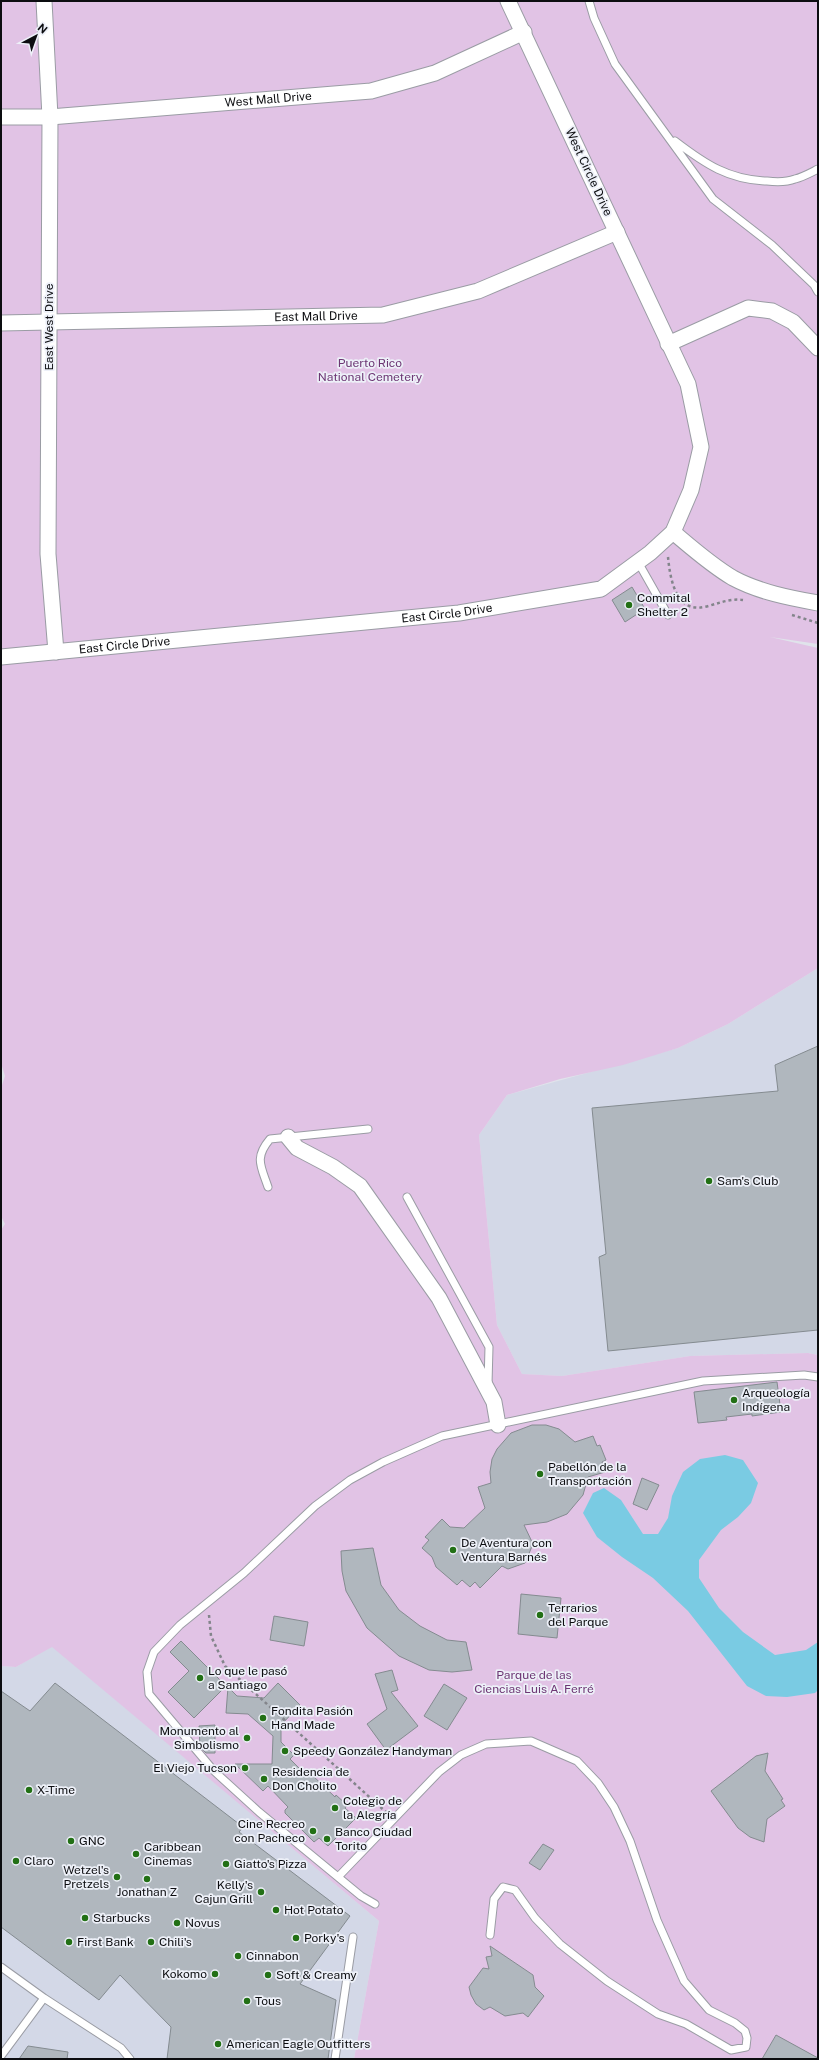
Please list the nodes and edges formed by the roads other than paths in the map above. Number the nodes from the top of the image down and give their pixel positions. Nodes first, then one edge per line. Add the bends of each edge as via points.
1 (44, 1) edge
2 (508, 1) edge
3 (589, 1) edge
4 (524, 32) junction
5 (1, 117) edge
6 (50, 117) junction
7 (670, 138) junction
8 (818, 170) edge
9 (617, 232) junction
10 (818, 292) edge
11 (1, 324) edge
12 (49, 324) junction
13 (668, 344) junction
14 (818, 348) edge
15 (669, 535) junction
16 (638, 562) junction
17 (818, 603) edge
18 (668, 614) dead end
19 (56, 652) junction
20 (1, 658) edge
21 (368, 1129) dead end
22 (288, 1137) junction
23 (268, 1187) dead end
24 (407, 1197) dead end
25 (818, 1377) edge
26 (488, 1390) junction
27 (498, 1425) junction
28 (338, 1877) junction
29 (375, 1904) dead end
30 (490, 1935) dead end
31 (353, 1937) dead end
32 (2, 1969) edge
33 (44, 1998) junction
34 (1, 2056) edge
35 (130, 2059) edge
36 (335, 2059) edge

1 - 6 street, East West Drive
2 - 4 street, West Circle Drive
3 - 7 lane via 614,64
4 - 6 street, West Mall Drive via 435,73 371,91
4 - 9 street, West Circle Drive
5 - 6 street, West Mall Drive
6 - 12 street, East West Drive
7 - 8 lane via 700,160 724,173 751,181 794,180
7 - 10 lane via 713,199 772,245 814,285
9 - 12 street, East Mall Drive via 478,291 383,315
9 - 13 street, West Circle Drive
11 - 12 street, East Mall Drive
12 - 19 street, East West Drive via 48,554
13 - 14 street via 748,308 772,311 793,322
13 - 15 street, East Circle Drive via 688,384 701,447 691,490
15 - 16 street, East Circle Drive
15 - 17 street via 734,578 781,596
16 - 18 lane
16 - 19 street, East Circle Drive via 601,589 458,613
19 - 20 street, East Circle Drive
21 - 22 lane
22 - 23 lane via 270,1139 262,1148 258,1159
22 - 26 street via 297,1148 333,1167 360,1186 439,1298
24 - 26 lane via 489,1347
25 - 27 lane via 804,1375 703,1381
26 - 27 street via 494,1402
27 - 28 lane via 442,1436 383,1462 350,1480 315,1506 244,1573 180,1625 154,1652 147,1672 149,1694 214,1771
28 - 29 lane
28 - 30 lane via 439,1772 461,1755 486,1744 531,1741 578,1761 598,1783 614,1807 630,1841 657,1920 684,1980 709,2010 745,2031 746,2047 731,2050 686,2024 658,2014 607,1982 560,1944 535,1918 515,1890 502,1887 494,1899
31 - 36 lane
32 - 33 lane
33 - 34 lane
33 - 35 lane via 121,2048

